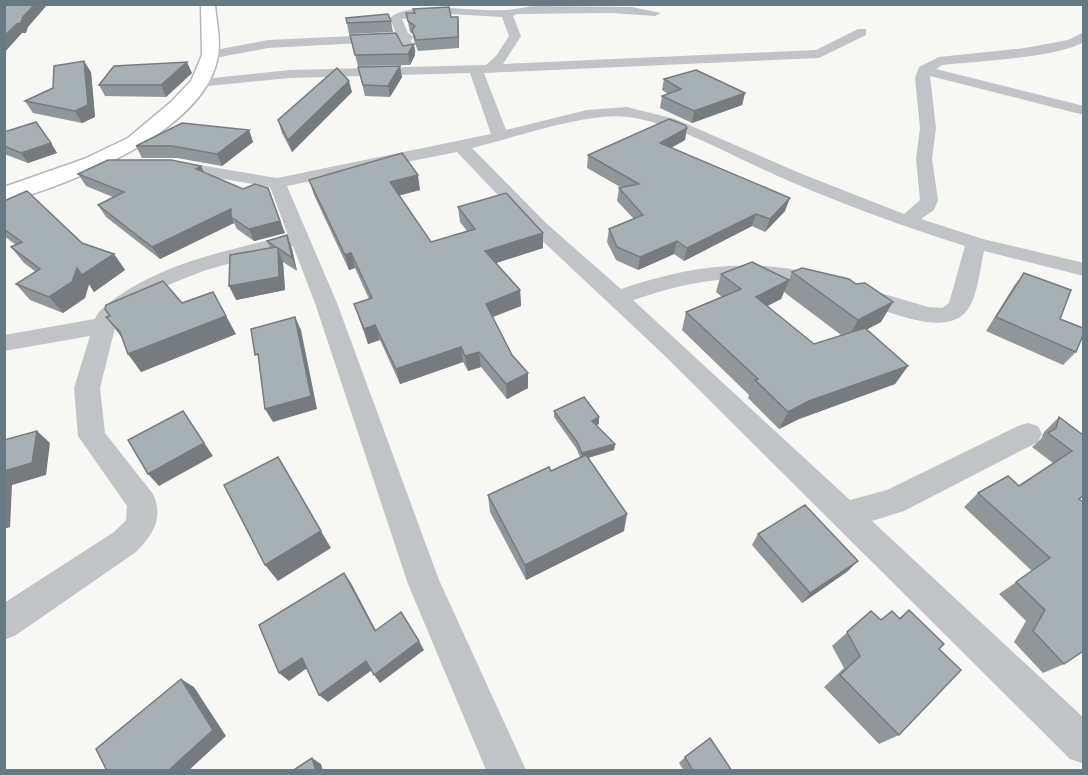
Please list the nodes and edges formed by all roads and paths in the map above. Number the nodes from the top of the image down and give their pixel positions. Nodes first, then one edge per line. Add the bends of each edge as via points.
1 (208, 4) edge
2 (655, 13) dead end
3 (507, 14) junction
4 (862, 32) dead end
5 (1083, 36) edge
6 (406, 37) junction
7 (210, 55) junction
8 (482, 70) junction
9 (924, 70) junction
10 (406, 72) junction
11 (200, 83) junction
12 (1083, 111) edge
13 (500, 137) junction
14 (461, 146) junction
15 (92, 164) junction
16 (135, 164) edge
17 (156, 164) edge
18 (277, 183) junction
19 (4, 195) edge
20 (906, 222) junction
21 (300, 238) junction
22 (976, 243) junction
23 (1083, 270) edge
24 (617, 298) junction
25 (102, 326) junction
26 (4, 344) edge
27 (1028, 434) dead end
28 (845, 515) junction
29 (4, 622) edge
30 (1083, 745) edge
31 (506, 771) edge

1 - 7 main road
2 - 3 street via 609,7 520,9
3 - 6 street via 449,10 401,15 396,18
3 - 8 street via 515,36 501,59
4 - 8 street via 819,54
5 - 9 street via 1072,43 1025,52 939,62
6 - 7 street via 268,44
6 - 10 street via 412,56
7 - 11 main road
8 - 10 street
8 - 13 street
9 - 12 street
9 - 20 street via 928,128 924,159 929,200
10 - 11 street via 290,74
11 - 15 main road via 135,142
13 - 14 street
13 - 20 street via 588,116 627,112 669,122
14 - 18 street
14 - 24 street via 540,228
15 - 16 street
15 - 19 main road
17 - 18 street
18 - 21 street
20 - 22 street
21 - 25 street via 199,265 150,284 107,316
21 - 31 street via 424,584
22 - 23 street
22 - 24 street via 959,306 947,316 927,315 781,273 696,275
24 - 28 street
25 - 26 street
25 - 29 street via 87,388 92,436 142,503 141,526 125,542
27 - 28 street via 893,502
28 - 30 street

